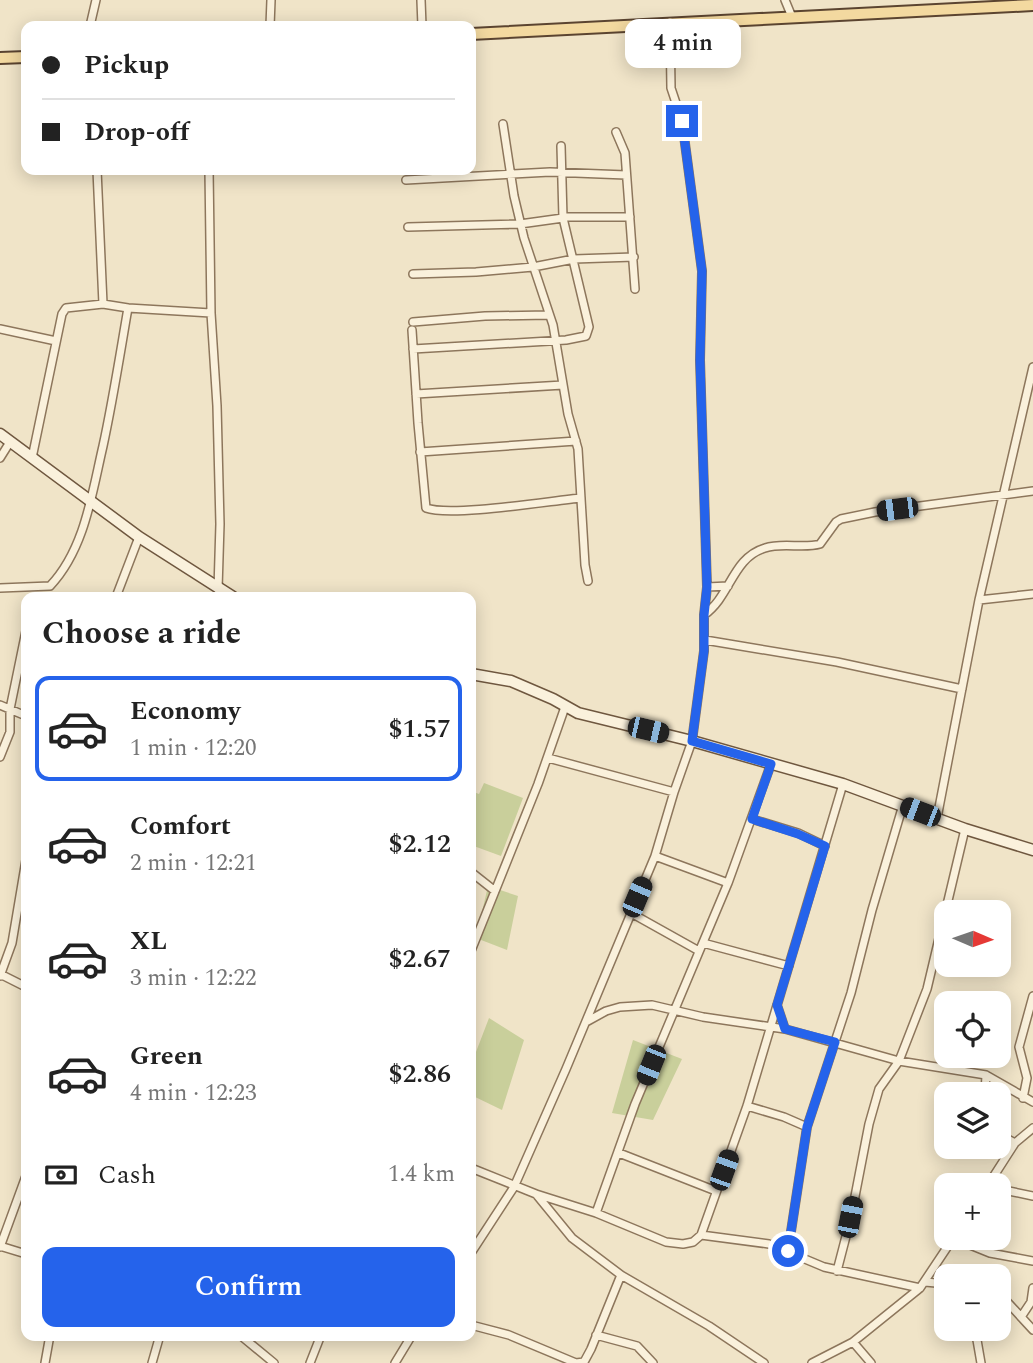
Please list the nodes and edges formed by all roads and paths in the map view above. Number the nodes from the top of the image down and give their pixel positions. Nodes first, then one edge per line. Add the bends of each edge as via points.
1 (96, 0) edge
2 (271, 0) edge
3 (421, 0) edge
4 (785, 0) edge
5 (1033, 5) edge
6 (792, 17) junction
7 (91, 21) edge
8 (270, 21) edge
9 (422, 21) edge
10 (670, 22) junction
11 (476, 34) edge
12 (21, 57) edge
13 (0, 58) edge
14 (503, 124) dead end
15 (616, 132) dead end
16 (561, 146) dead end
17 (562, 172) junction
18 (510, 173) junction
19 (97, 175) edge
20 (209, 175) edge
21 (626, 175) junction
22 (406, 180) dead end
23 (630, 217) junction
24 (563, 218) junction
25 (520, 224) junction
26 (408, 227) dead end
27 (634, 257) junction
28 (574, 259) junction
29 (533, 267) junction
30 (414, 274) dead end
31 (635, 289) dead end
32 (103, 303) junction
33 (128, 308) junction
34 (211, 313) junction
35 (549, 315) junction
36 (0, 330) edge
37 (555, 340) junction
38 (56, 341) junction
39 (413, 349) junction
40 (1033, 367) edge
41 (563, 385) junction
42 (416, 394) junction
43 (0, 434) edge
44 (576, 441) junction
45 (10, 442) junction
46 (420, 452) junction
47 (0, 458) edge
48 (32, 458) junction
49 (1033, 491) edge
50 (1004, 496) junction
51 (581, 498) junction
52 (92, 502) junction
53 (139, 537) junction
54 (588, 580) dead end
55 (728, 586) junction
56 (707, 587) junction
57 (0, 588) edge
58 (23, 592) edge
59 (32, 592) edge
60 (118, 592) edge
61 (222, 592) edge
62 (225, 592) edge
63 (1033, 594) edge
64 (979, 600) junction
65 (704, 615) junction
66 (705, 640) junction
67 (21, 655) edge
68 (476, 678) edge
69 (962, 688) junction
70 (0, 705) edge
71 (565, 707) junction
72 (10, 709) junction
73 (21, 714) edge
74 (692, 741) junction
75 (0, 757) edge
76 (548, 758) junction
77 (771, 764) junction
78 (843, 784) junction
79 (674, 792) junction
80 (903, 805) junction
81 (937, 818) junction
82 (752, 819) junction
83 (965, 829) junction
84 (825, 846) junction
85 (1033, 850) edge
86 (655, 856) junction
87 (476, 876) edge
88 (728, 883) junction
89 (21, 890) edge
90 (495, 891) junction
91 (631, 913) junction
92 (476, 938) edge
93 (701, 947) junction
94 (789, 966) junction
95 (0, 975) edge
96 (21, 985) edge
97 (1033, 996) edge
98 (777, 1005) junction
99 (674, 1011) junction
100 (585, 1023) junction
101 (769, 1026) junction
102 (785, 1029) junction
103 (835, 1042) junction
104 (899, 1061) junction
105 (986, 1075) junction
106 (986, 1082) edge
107 (1023, 1098) junction
108 (1033, 1102) edge
109 (747, 1106) junction
110 (807, 1127) junction
111 (1033, 1128) edge
112 (1011, 1140) edge
113 (1015, 1143) junction
114 (619, 1153) junction
115 (476, 1170) edge
116 (997, 1173) edge
117 (514, 1187) junction
118 (21, 1190) edge
119 (716, 1191) junction
120 (1011, 1191) edge
121 (536, 1195) junction
122 (1033, 1196) edge
123 (596, 1213) junction
124 (701, 1235) junction
125 (476, 1244) edge
126 (0, 1247) edge
127 (945, 1250) edge
128 (983, 1250) edge
129 (788, 1251) junction
130 (21, 1253) edge
131 (1033, 1261) edge
132 (837, 1271) junction
133 (621, 1275) junction
134 (934, 1283) edge
135 (922, 1285) junction
136 (1033, 1288) edge
137 (1011, 1306) edge
138 (1021, 1317) junction
139 (476, 1326) edge
140 (1033, 1330) edge
141 (596, 1335) junction
142 (49, 1341) edge
143 (158, 1341) edge
144 (247, 1341) edge
145 (319, 1341) edge
146 (408, 1341) edge
147 (977, 1341) edge
148 (853, 1342) junction
149 (44, 1363) edge
150 (152, 1363) edge
151 (274, 1363) edge
152 (310, 1363) edge
153 (395, 1363) edge
154 (653, 1363) edge
155 (764, 1363) edge
156 (811, 1363) edge
157 (871, 1363) edge
158 (981, 1363) edge

1 - 7 street
2 - 8 street
3 - 9 street
4 - 6 street
5 - 6 main road
6 - 10 main road
10 - 11 main road
10 - 56 street via 671,88 682,121 702,271
12 - 13 main road
14 - 18 street
15 - 21 street via 625,153
16 - 17 street
17 - 18 street
17 - 21 street
17 - 24 street
18 - 22 street
18 - 25 street
19 - 32 street
20 - 34 street
21 - 23 street
23 - 24 street
23 - 27 street
24 - 25 street
24 - 28 street
25 - 26 street
25 - 29 street
27 - 28 street
27 - 31 street
28 - 29 street
28 - 37 street via 588,333 584,338
29 - 30 street
29 - 35 street
32 - 33 street
32 - 38 street via 66,308
33 - 34 street
33 - 52 street
34 - 62 street
35 - 37 street
35 - 39 street via 485,316 412,326
36 - 38 street
37 - 39 street
37 - 41 street
38 - 48 street
39 - 42 street
40 - 50 street
41 - 42 street
41 - 44 street
42 - 46 street
43 - 45 street
44 - 46 street
44 - 51 street
45 - 47 street
45 - 48 street
46 - 51 street via 429,509
48 - 52 street
49 - 50 street
50 - 55 street via 841,519 820,544 775,546 755,552
50 - 64 street
51 - 54 street
52 - 53 street
52 - 59 street via 58,578
53 - 60 street
53 - 61 street
55 - 56 street
55 - 65 street via 721,600
56 - 65 street
57 - 58 street
63 - 64 street
64 - 69 street
65 - 66 street
66 - 69 street
66 - 74 street
67 - 72 street
68 - 71 street via 512,681
69 - 81 street
70 - 72 street
71 - 74 street
71 - 76 street
72 - 73 street
72 - 75 street via 10,733
74 - 77 street
74 - 79 street
76 - 79 street
76 - 90 street
77 - 78 street
77 - 82 street
78 - 80 street
78 - 84 street
79 - 86 street
80 - 81 street
80 - 103 street
81 - 83 street
82 - 84 street
82 - 88 street
83 - 85 street
83 - 104 street via 927,989
84 - 94 street
86 - 88 street
86 - 91 street
87 - 90 street
88 - 93 street
89 - 95 street via 12,943
90 - 92 street
91 - 93 street
91 - 100 street
93 - 94 street
93 - 99 street
94 - 98 street
95 - 96 street
97 - 107 street via 1019,1047 1027,1078
98 - 101 street
98 - 102 street
99 - 100 street via 635,1004
99 - 101 street
99 - 114 street
100 - 117 street
101 - 102 street
101 - 109 street
102 - 103 street
103 - 104 street
103 - 110 street
104 - 105 street
104 - 132 street via 875,1100
105 - 106 street
105 - 107 street
107 - 108 street
109 - 110 street
109 - 119 street
110 - 129 street
111 - 113 street
112 - 113 street
113 - 116 street
114 - 119 street
114 - 123 street
115 - 117 street
117 - 121 street
117 - 125 street
118 - 126 street
119 - 124 street
120 - 122 street
121 - 123 street
121 - 133 street via 572,1238
123 - 124 street via 666,1242 693,1242
124 - 129 street
126 - 130 street
127 - 135 street
128 - 131 street
129 - 132 street
132 - 135 street
133 - 141 street
133 - 155 street
134 - 135 street
135 - 148 street
136 - 138 street via 1030,1306
137 - 138 street
138 - 140 street
139 - 141 street via 576,1363 586,1359
141 - 154 street via 637,1346
142 - 149 street
143 - 150 street
144 - 151 street
145 - 152 street
146 - 153 street
147 - 158 street
148 - 156 street
148 - 157 street

